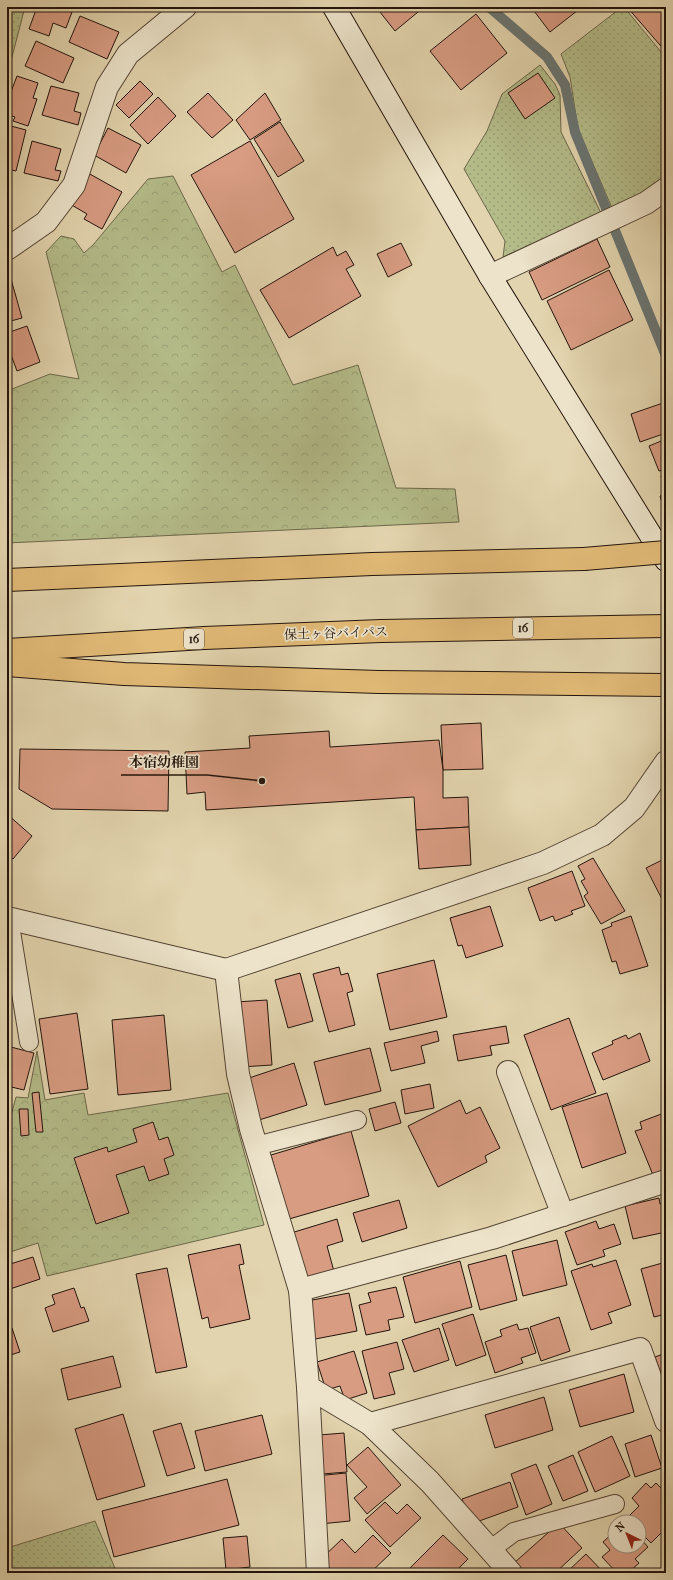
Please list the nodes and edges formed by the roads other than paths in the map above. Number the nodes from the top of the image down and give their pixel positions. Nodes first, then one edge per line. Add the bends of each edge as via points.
1 (185, 7) edge
2 (334, 7) edge
3 (666, 189) edge
4 (7, 249) edge
5 (490, 276) junction
6 (666, 552) edge
7 (584, 559) junction
8 (666, 559) edge
9 (7, 580) edge
10 (666, 626) edge
11 (7, 650) edge
12 (7, 665) edge
13 (666, 685) edge
14 (666, 762) edge
15 (8, 918) edge
16 (226, 970) junction
17 (29, 1042) dead end
18 (508, 1072) dead end
19 (357, 1120) dead end
20 (256, 1146) junction
21 (666, 1181) edge
22 (563, 1215) junction
23 (300, 1290) junction
24 (308, 1387) junction
25 (666, 1421) edge
26 (370, 1424) junction
27 (615, 1504) dead end
28 (490, 1550) junction
29 (318, 1573) edge
30 (510, 1573) edge

1 - 4 street via 128,54 107,87 74,185 46,222
2 - 5 street
3 - 5 street via 646,203
5 - 8 street
6 - 7 highway, bridge
7 - 8 highway, bridge
7 - 9 highway via 372,564
10 - 11 highway, 保土ヶ谷バイパス / 16 via 381,631
12 - 13 highway via 124,674 378,682
14 - 16 street via 634,808 602,835 543,863
15 - 16 street
15 - 17 lane
16 - 20 street via 238,1074
18 - 22 street
19 - 20 lane
20 - 23 street
21 - 22 street
22 - 23 street via 492,1238
23 - 24 street
24 - 26 street
24 - 29 street
25 - 26 street via 640,1349
26 - 28 street via 430,1482
27 - 28 lane via 514,1532
28 - 30 street

